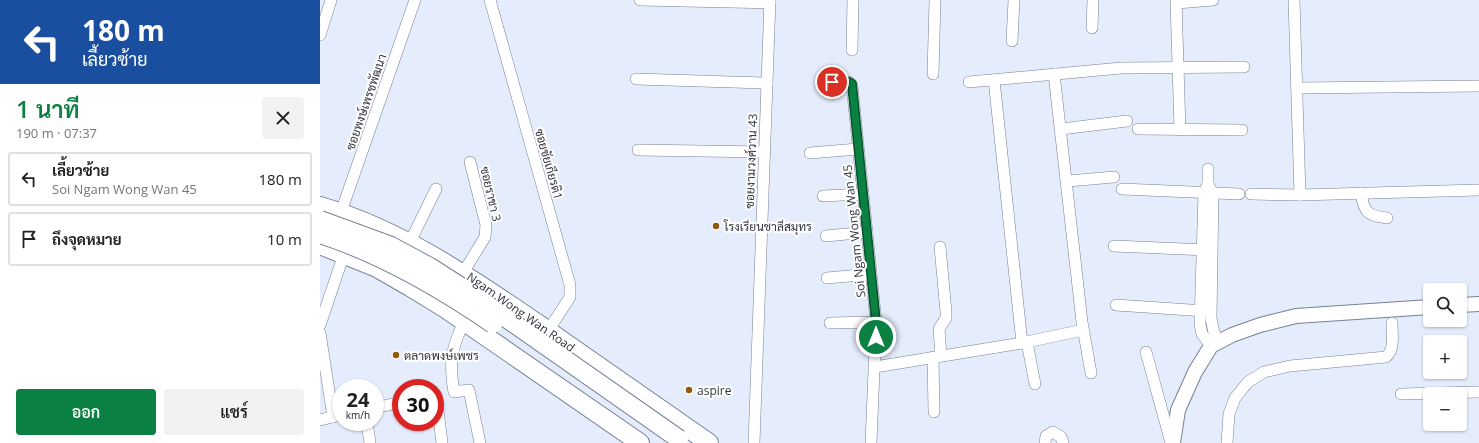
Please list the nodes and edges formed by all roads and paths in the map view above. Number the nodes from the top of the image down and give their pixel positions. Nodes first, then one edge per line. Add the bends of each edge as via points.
1 (331, 0) edge
2 (415, 0) edge
3 (490, 0) edge
4 (640, 0) edge
5 (853, 0) edge
6 (935, 0) edge
7 (1014, 0) edge
8 (1093, 0) edge
9 (1213, 0) edge
10 (1294, 0) edge
11 (770, 2) edge
12 (1177, 2) edge
13 (1092, 28) dead end
14 (320, 35) edge
15 (1012, 41) dead end
16 (852, 50) dead end
17 (1178, 66) junction
18 (1244, 67) dead end
19 (933, 74) dead end
20 (1054, 74) junction
21 (636, 79) dead end
22 (994, 80) junction
23 (832, 82) dead end
24 (969, 82) dead end
25 (767, 83) junction
26 (1479, 86) edge
27 (1298, 88) junction
28 (1127, 121) dead end
29 (1061, 129) junction
30 (1138, 129) dead end
31 (1180, 130) junction
32 (1242, 130) dead end
33 (858, 149) junction
34 (638, 150) dead end
35 (765, 152) junction
36 (810, 153) dead end
37 (470, 162) dead end
38 (1208, 169) dead end
39 (1114, 177) dead end
40 (1068, 181) junction
41 (436, 189) dead end
42 (1122, 189) dead end
43 (1208, 190) junction
44 (1479, 190) edge
45 (1361, 193) junction
46 (863, 194) junction
47 (1239, 194) dead end
48 (1251, 194) dead end
49 (1300, 195) junction
50 (823, 196) dead end
51 (320, 206) edge
52 (341, 212) junction
53 (1387, 218) dead end
54 (320, 220) edge
55 (386, 230) junction
56 (867, 232) junction
57 (320, 234) edge
58 (826, 236) dead end
59 (410, 242) junction
60 (320, 245) edge
61 (1114, 246) dead end
62 (940, 247) dead end
63 (1206, 250) junction
64 (344, 254) junction
65 (377, 268) junction
66 (463, 273) junction
67 (871, 274) junction
68 (827, 278) dead end
69 (1479, 304) edge
70 (1116, 305) dead end
71 (1467, 305) edge
72 (1423, 307) edge
73 (1199, 311) junction
74 (1210, 311) junction
75 (464, 322) junction
76 (876, 322) junction
77 (1392, 323) dead end
78 (830, 324) dead end
79 (320, 325) edge
80 (1084, 330) junction
81 (548, 331) junction
82 (320, 333) edge
83 (1024, 342) junction
84 (1215, 344) junction
85 (1146, 352) dead end
86 (321, 354) edge
87 (937, 357) junction
88 (875, 367) junction
89 (1091, 373) dead end
90 (1035, 384) dead end
91 (454, 392) junction
92 (1479, 392) edge
93 (444, 394) edge
94 (1402, 394) dead end
95 (332, 397) edge
96 (934, 412) dead end
97 (332, 417) edge
98 (320, 420) edge
99 (368, 431) edge
100 (440, 431) edge
101 (632, 441) edge
102 (676, 442) edge
103 (370, 443) edge
104 (442, 443) edge
105 (480, 443) edge
106 (708, 443) edge
107 (754, 443) edge
108 (871, 443) edge
109 (1045, 443) edge
110 (1063, 443) edge
111 (1172, 443) edge
112 (1227, 443) edge

1 - 14 street
2 - 52 street, ซอยพงษ์เพรชพัฒนา
3 - 81 street, ซอยชัยเกียรติ1 via 570,285 570,297
4 - 11 street
5 - 16 street
6 - 19 street
7 - 15 street
8 - 13 street
9 - 12 street
10 - 27 street
11 - 25 street, ซอยงามวงศ์วาน 43
12 - 17 street
17 - 18 street
17 - 20 street
17 - 31 street
20 - 22 street
20 - 29 street
21 - 25 street
22 - 24 street
22 - 83 street
23 - 33 street, Soi Ngam Wong Wan 45 via 852,84
25 - 35 street, ซอยงามวงศ์วาน 43
26 - 27 street
27 - 49 street
28 - 29 street
29 - 40 street
30 - 31 street
31 - 32 street
33 - 36 street
33 - 46 street, Soi Ngam Wong Wan 45
34 - 35 street
35 - 107 street, ซอยงามวงศ์วาน 43
37 - 66 street, ซอยราชา 3 via 486,232
38 - 43 street
39 - 40 street
40 - 80 street
41 - 59 street
42 - 43 street
43 - 47 street
43 - 63 street
44 - 45 street
45 - 49 street
45 - 53 street via 1363,206 1367,212
46 - 50 street
46 - 56 street, Soi Ngam Wong Wan 45
48 - 49 street
51 - 52 main road, Ngam Wong Wan Road
52 - 55 main road, Ngam Wong Wan Road
54 - 102 main road, Ngam Wong Wan Road, bridge via 391,246 430,267 472,294
55 - 59 main road, Ngam Wong Wan Road
55 - 65 main road via 373,235 367,248 367,258
56 - 58 street
56 - 67 street, Soi Ngam Wong Wan 45
57 - 102 main road, Ngam Wong Wan Road, bridge via 422,278
59 - 66 main road, Ngam Wong Wan Road
60 - 64 main road
61 - 63 street
62 - 87 street via 946,318 939,329
63 - 73 street
63 - 74 street
64 - 65 main road
64 - 79 street
65 - 75 main road
66 - 81 main road, Ngam Wong Wan Road
67 - 68 street
67 - 76 street, Soi Ngam Wong Wan 45
69 - 71 street
70 - 73 street
72 - 84 street via 1296,316 1260,325
73 - 74 street
73 - 84 street via 1202,334
74 - 84 street
75 - 91 street via 455,341 451,358
75 - 101 main road
76 - 78 street
76 - 88 street, Soi Ngam Wong Wan 45
77 - 112 street via 1392,348 1386,358 1290,366 1264,372 1248,382 1234,398
80 - 83 street
80 - 89 street
81 - 106 main road, Ngam Wong Wan Road
82 - 86 street
83 - 87 street
83 - 90 street
84 - 111 street via 1195,372 1178,410
85 - 111 street
86 - 95 street
87 - 88 street
87 - 96 street
88 - 108 street, Soi Ngam Wong Wan 45
91 - 93 street
91 - 105 street via 468,390
92 - 94 street
97 - 98 street
99 - 103 street
100 - 104 street
109 - 110 street via 1046,436 1053,432 1061,437

